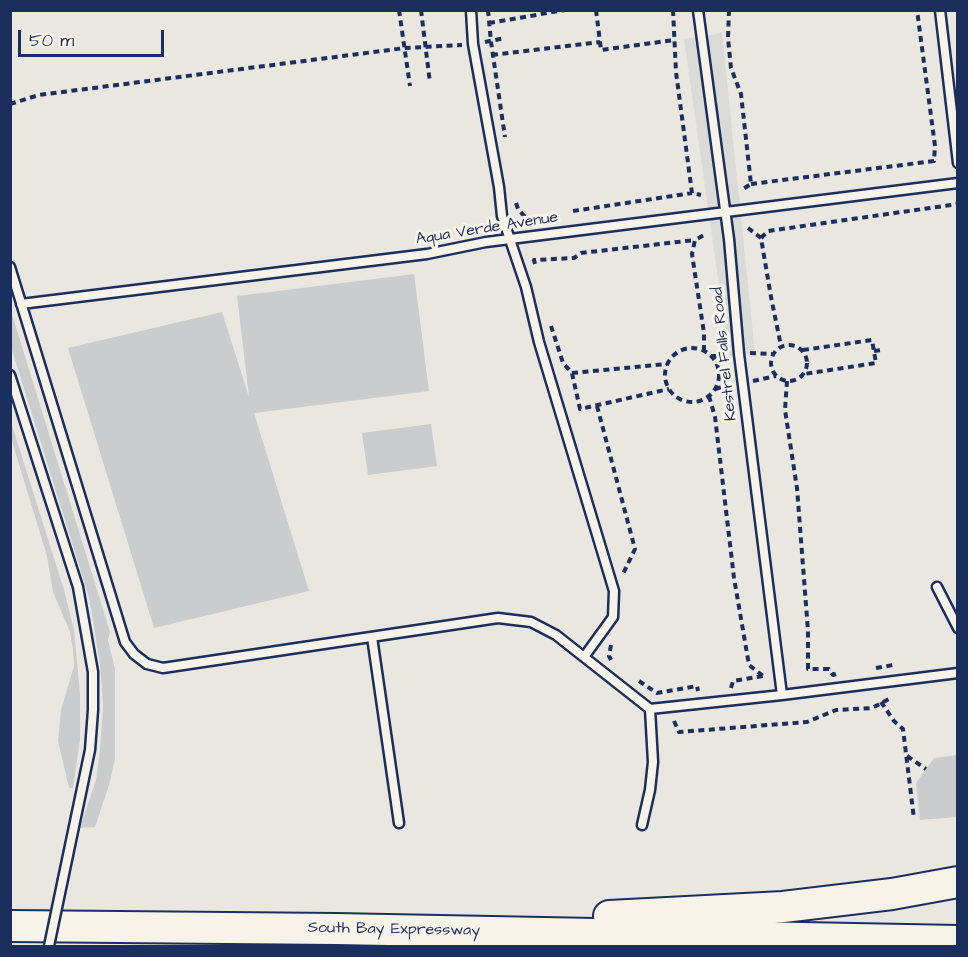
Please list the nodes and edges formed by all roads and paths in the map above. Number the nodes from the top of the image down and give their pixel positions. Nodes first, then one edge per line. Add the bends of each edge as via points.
1 (399, 10) edge
2 (421, 10) edge
3 (471, 10) edge
4 (488, 10) edge
5 (565, 10) edge
6 (596, 10) edge
7 (673, 10) edge
8 (698, 10) edge
9 (729, 10) edge
10 (917, 10) edge
11 (940, 10) edge
12 (489, 22) junction
13 (505, 38) dead end
14 (674, 40) junction
15 (491, 42) junction
16 (600, 42) junction
17 (473, 44) junction
18 (425, 46) junction
19 (405, 48) junction
20 (492, 55) junction
21 (430, 83) dead end
22 (410, 86) dead end
23 (10, 104) edge
24 (504, 141) dead end
25 (957, 163) edge
26 (957, 183) edge
27 (751, 184) junction
28 (743, 189) dead end
29 (692, 193) junction
30 (701, 195) dead end
31 (515, 199) dead end
32 (957, 204) edge
33 (573, 211) dead end
34 (724, 212) junction
35 (525, 217) dead end
36 (748, 228) dead end
37 (706, 234) dead end
38 (761, 237) junction
39 (508, 239) junction
40 (694, 240) junction
41 (10, 267) edge
42 (536, 270) dead end
43 (21, 304) junction
44 (550, 323) dead end
45 (781, 346) junction
46 (803, 350) junction
47 (881, 350) dead end
48 (704, 351) junction
49 (874, 351) junction
50 (739, 354) junction
51 (773, 354) junction
52 (667, 364) junction
53 (572, 373) junction
54 (804, 374) junction
55 (10, 375) edge
56 (776, 376) junction
57 (787, 381) junction
58 (743, 383) junction
59 (669, 389) junction
60 (709, 396) junction
61 (597, 406) junction
62 (624, 581) dead end
63 (937, 587) dead end
64 (957, 628) edge
65 (372, 637) junction
66 (616, 637) dead end
67 (584, 657) junction
68 (612, 661) dead end
69 (893, 665) dead end
70 (873, 668) dead end
71 (843, 673) dead end
72 (957, 673) edge
73 (639, 680) dead end
74 (721, 689) dead end
75 (699, 693) dead end
76 (782, 695) junction
77 (891, 698) dead end
78 (881, 702) junction
79 (650, 709) junction
80 (674, 721) dead end
81 (907, 756) junction
82 (926, 770) dead end
83 (915, 819) dead end
84 (399, 824) dead end
85 (642, 825) dead end
86 (957, 882) edge
87 (10, 926) edge
88 (336, 929) junction
89 (957, 941) edge
90 (49, 946) edge

1 - 19 path
2 - 18 path
3 - 17 lane
4 - 12 path
5 - 12 path
6 - 16 path
7 - 14 path
8 - 34 lane, Kestrel Falls Road
9 - 27 path via 731,68 741,94
10 - 27 path via 934,161
11 - 25 lane
12 - 15 path
13 - 15 path
14 - 16 path via 601,50
14 - 29 path
15 - 17 path
15 - 20 path
16 - 20 path
17 - 18 path
17 - 39 lane
18 - 19 path
18 - 21 path
19 - 22 path
19 - 23 path via 39,95
20 - 24 path via 506,132
26 - 34 lane, Aqua Verde Avenue
27 - 28 path
29 - 30 path
29 - 33 path
31 - 35 path
32 - 38 path via 768,231
34 - 39 lane, Aqua Verde Avenue
34 - 50 lane, Kestrel Falls Road
36 - 38 path
37 - 40 path
38 - 45 path
39 - 43 lane, Aqua Verde Avenue via 428,254
39 - 67 lane via 526,287 614,591 613,617
40 - 42 path via 534,260
40 - 48 path via 692,254
41 - 43 lane
43 - 65 lane via 125,642 134,654 147,664 163,668
44 - 53 path via 563,363
45 - 46 path via 793,344
45 - 51 path
46 - 49 path via 872,340
46 - 54 path via 807,362
47 - 49 path
48 - 52 path via 679,351
48 - 60 path via 718,371 715,389
49 - 54 path via 876,363
50 - 51 path
50 - 58 lane, Kestrel Falls Road
51 - 56 path via 771,365
52 - 53 path
52 - 59 path via 665,381
53 - 61 path via 580,409
54 - 57 path
55 - 90 lane, bridge via 78,587 93,672 90,750
56 - 57 path
56 - 58 path
57 - 71 path via 785,410 797,488 808,669 829,669 833,675
58 - 76 lane, Kestrel Falls Road
59 - 60 path via 674,396 692,402
59 - 61 path
60 - 74 path via 748,665 763,676 733,681 733,687
61 - 62 path via 635,549 623,572
63 - 64 lane
65 - 67 lane via 498,618 531,622
65 - 84 lane
66 - 68 path via 609,656
67 - 79 lane
69 - 70 path
72 - 76 lane
73 - 75 path via 657,693 697,686
76 - 79 lane
77 - 78 path
78 - 80 path via 872,708 836,710 807,722 680,732
78 - 81 path via 903,729
79 - 85 lane via 653,762
81 - 82 path
81 - 83 path
86 - 88 highway via 783,907
87 - 88 highway, South Bay Expressway
88 - 89 highway, South Bay Expressway

